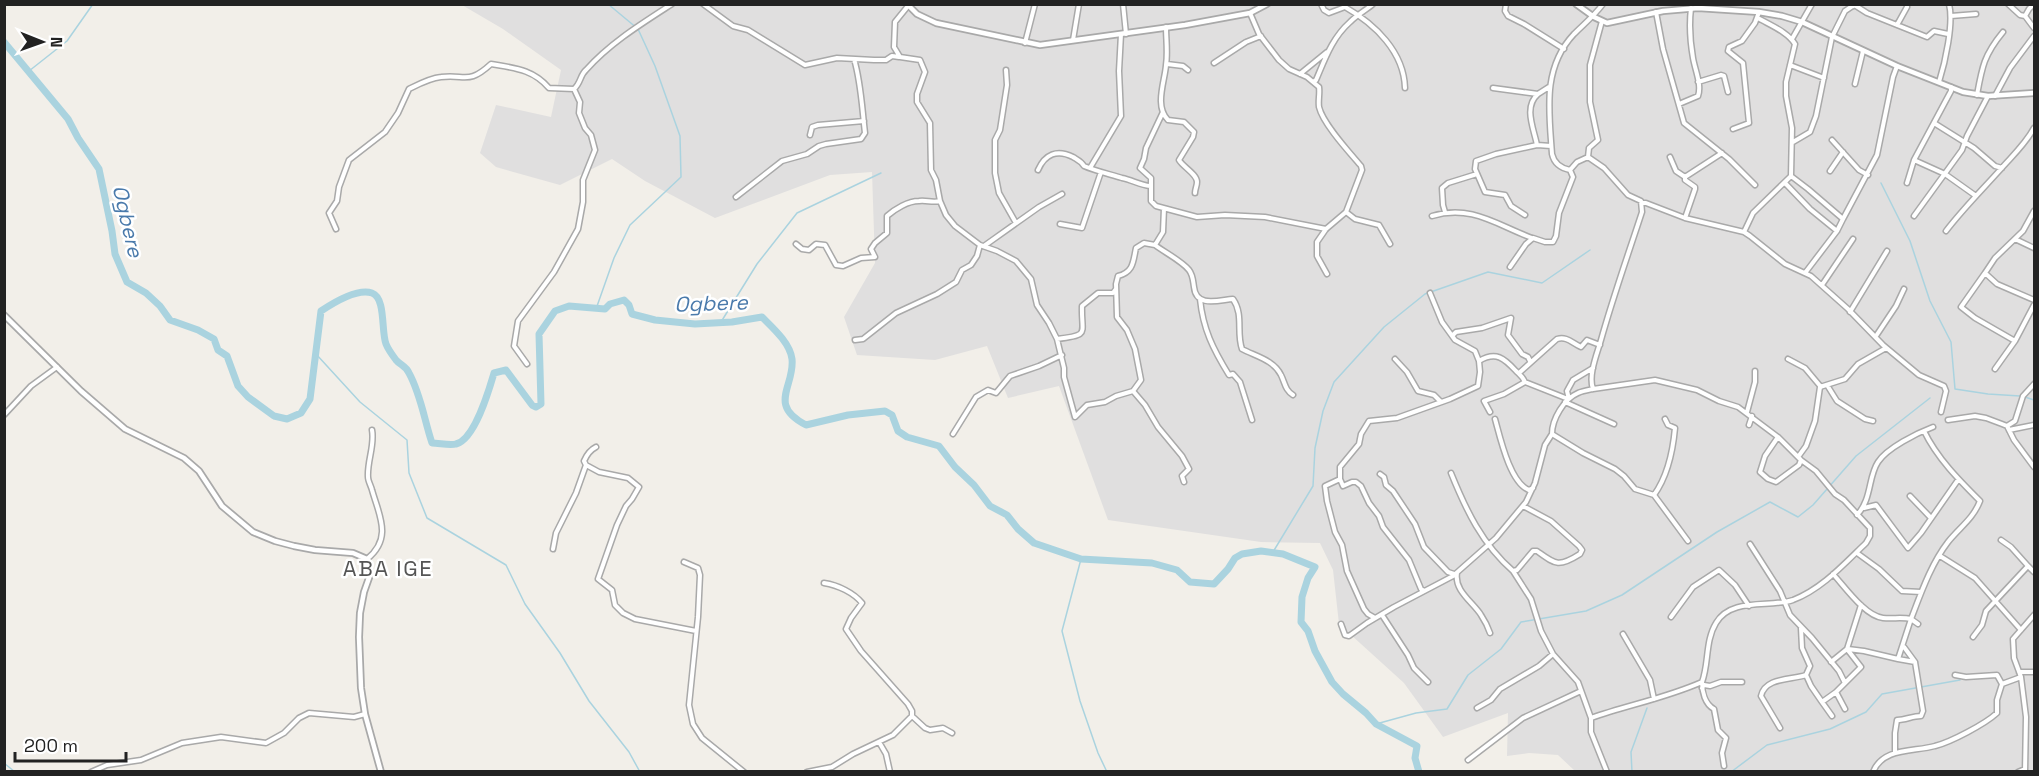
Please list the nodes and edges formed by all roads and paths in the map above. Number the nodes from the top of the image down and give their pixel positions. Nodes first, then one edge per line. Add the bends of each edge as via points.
1 (672, 4) edge
2 (703, 4) edge
3 (1035, 4) edge
4 (1079, 4) edge
5 (1123, 4) edge
6 (1267, 4) edge
7 (1321, 4) edge
8 (1373, 4) edge
9 (1506, 4) edge
10 (1576, 4) edge
11 (1603, 4) edge
12 (1812, 4) edge
13 (1949, 4) edge
14 (2008, 4) edge
15 (2034, 4) edge
16 (908, 5) edge
17 (1853, 5) edge
18 (1700, 6) edge
19 (1691, 8) junction
20 (1741, 8) edge
21 (1907, 8) dead end
22 (1656, 12) junction
23 (1250, 13) junction
24 (1759, 15) junction
25 (1976, 15) dead end
26 (1358, 16) junction
27 (1951, 16) junction
28 (2025, 16) junction
29 (1594, 17) junction
30 (1602, 21) junction
31 (1802, 22) junction
32 (1897, 25) junction
33 (1166, 27) junction
34 (2034, 28) edge
35 (2003, 32) dead end
36 (1123, 34) junction
37 (1948, 34) junction
38 (1261, 36) junction
39 (2034, 36) edge
40 (1832, 38) junction
41 (1792, 39) junction
42 (1073, 40) junction
43 (1025, 43) junction
44 (1564, 49) junction
45 (1863, 51) junction
46 (1327, 52) junction
47 (900, 57) junction
48 (854, 59) junction
49 (1214, 63) dead end
50 (1167, 64) junction
51 (1790, 65) junction
52 (1897, 66) junction
53 (1006, 70) dead end
54 (1188, 70) dead end
55 (1300, 74) junction
56 (1824, 78) junction
57 (1313, 82) junction
58 (1698, 82) junction
59 (1939, 82) junction
60 (1855, 84) dead end
61 (1549, 87) junction
62 (1951, 87) junction
63 (1405, 88) dead end
64 (1493, 88) dead end
65 (574, 89) junction
66 (1728, 92) dead end
67 (2034, 93) edge
68 (1538, 94) junction
69 (1977, 95) junction
70 (1988, 96) junction
71 (1995, 96) junction
72 (1679, 104) junction
73 (1163, 112) junction
74 (864, 121) junction
75 (1934, 123) junction
76 (2034, 128) edge
77 (1733, 129) dead end
78 (810, 135) dead end
79 (1832, 140) dead end
80 (1793, 142) junction
81 (1965, 142) junction
82 (1537, 145) junction
83 (1551, 146) junction
84 (1843, 152) junction
85 (1722, 153) junction
86 (1588, 157) junction
87 (1670, 157) dead end
88 (1914, 160) junction
89 (1090, 168) junction
90 (2003, 168) junction
91 (1038, 170) dead end
92 (1570, 170) junction
93 (1830, 171) dead end
94 (1101, 172) junction
95 (1477, 174) junction
96 (1945, 174) junction
97 (1868, 175) junction
98 (1685, 177) junction
99 (1791, 177) junction
100 (1785, 183) junction
101 (1907, 183) dead end
102 (1755, 185) dead end
103 (1150, 186) junction
104 (1195, 193) dead end
105 (1062, 194) dead end
106 (1976, 196) junction
107 (736, 197) dead end
108 (940, 201) junction
109 (1642, 203) junction
110 (1164, 208) junction
111 (2034, 211) edge
112 (1346, 212) junction
113 (1445, 212) junction
114 (1525, 215) dead end
115 (1432, 216) dead end
116 (1914, 216) dead end
117 (1685, 218) junction
118 (1843, 219) junction
119 (1016, 223) junction
120 (1060, 224) dead end
121 (336, 229) dead end
122 (1326, 229) junction
123 (1836, 231) junction
124 (1946, 231) dead end
125 (1744, 232) junction
126 (1533, 238) junction
127 (2015, 239) junction
128 (1853, 240) dead end
129 (1390, 243) dead end
130 (796, 244) dead end
131 (982, 245) junction
132 (1155, 245) junction
133 (2034, 248) edge
134 (1887, 251) dead end
135 (1510, 267) dead end
136 (1805, 273) junction
137 (1985, 273) junction
138 (1327, 274) dead end
139 (1822, 285) junction
140 (1904, 288) dead end
141 (1116, 289) junction
142 (1430, 292) dead end
143 (1200, 299) junction
144 (2034, 300) edge
145 (2034, 305) edge
146 (1850, 312) junction
147 (4, 315) edge
148 (1453, 335) junction
149 (1876, 336) junction
150 (1057, 339) junction
151 (855, 340) dead end
152 (2015, 341) junction
153 (1600, 345) junction
154 (1886, 348) junction
155 (1062, 355) junction
156 (1395, 359) dead end
157 (1788, 359) dead end
158 (1479, 361) junction
159 (1530, 361) junction
160 (527, 364) dead end
161 (57, 367) junction
162 (1594, 368) junction
163 (1995, 369) dead end
164 (1755, 371) dead end
165 (1519, 373) junction
166 (1525, 382) junction
167 (2034, 384) edge
168 (1827, 385) junction
169 (1821, 387) junction
170 (1593, 390) junction
171 (1133, 392) junction
172 (1293, 395) dead end
173 (1568, 400) junction
174 (1441, 402) junction
175 (1490, 412) dead end
176 (1747, 412) junction
177 (1941, 412) dead end
178 (4, 415) edge
179 (1752, 416) junction
180 (1495, 418) dead end
181 (1665, 419) dead end
182 (1252, 420) dead end
183 (1948, 420) dead end
184 (1873, 421) dead end
185 (1614, 424) dead end
186 (1749, 425) dead end
187 (2034, 425) edge
188 (1933, 427) dead end
189 (2008, 428) junction
190 (372, 430) dead end
191 (1924, 430) junction
192 (953, 434) dead end
193 (1552, 434) junction
194 (1778, 437) junction
195 (596, 447) dead end
196 (1800, 459) junction
197 (586, 465) junction
198 (2034, 467) edge
199 (1450, 473) dead end
200 (1380, 474) dead end
201 (1340, 479) junction
202 (1958, 480) junction
203 (1184, 482) dead end
204 (1534, 488) junction
205 (1654, 495) junction
206 (1910, 496) dead end
207 (1523, 506) junction
208 (1864, 508) junction
209 (1857, 515) junction
210 (1931, 518) junction
211 (2001, 540) dead end
212 (1688, 541) dead end
213 (1750, 544) dead end
214 (1488, 545) junction
215 (553, 549) dead end
216 (1857, 553) junction
217 (1940, 556) junction
218 (367, 559) junction
219 (684, 562) dead end
220 (2028, 566) junction
221 (1513, 571) junction
222 (2034, 572) edge
223 (1456, 573) junction
224 (1833, 574) junction
225 (824, 583) dead end
226 (1424, 592) junction
227 (1921, 592) junction
228 (1996, 600) junction
229 (1785, 602) junction
230 (1861, 604) junction
231 (1749, 606) junction
232 (1382, 615) junction
233 (2034, 615) edge
234 (1671, 617) dead end
235 (1375, 618) junction
236 (1911, 619) junction
237 (1341, 624) dead end
238 (1918, 624) dead end
239 (1801, 628) junction
240 (2021, 630) junction
241 (696, 632) junction
242 (1490, 633) dead end
243 (1623, 634) dead end
244 (1973, 637) dead end
245 (1904, 646) junction
246 (1847, 649) junction
247 (1553, 654) junction
248 (1899, 659) junction
249 (1831, 662) junction
250 (1915, 662) junction
251 (2034, 672) edge
252 (2020, 674) junction
253 (1806, 675) junction
254 (1955, 675) dead end
255 (1428, 682) dead end
256 (1702, 682) junction
257 (1742, 682) dead end
258 (1845, 683) junction
259 (2002, 684) junction
260 (1702, 689) junction
261 (1581, 691) junction
262 (1836, 692) junction
263 (1654, 699) junction
264 (1822, 702) junction
265 (1477, 708) dead end
266 (1845, 709) dead end
267 (365, 714) junction
268 (912, 716) junction
269 (1832, 716) dead end
270 (1591, 718) junction
271 (1780, 729) dead end
272 (952, 733) dead end
273 (879, 742) junction
274 (1895, 753) junction
275 (1468, 760) dead end
276 (1725, 766) dead end
277 (2025, 770) edge
278 (91, 771) edge
279 (381, 771) edge
280 (744, 771) edge
281 (807, 771) edge
282 (890, 771) edge
283 (1607, 771) edge
284 (1873, 771) edge
285 (2018, 771) edge

1 - 65 street via 619,39 583,72
2 - 48 street via 733,26 748,30 805,64
3 - 43 street
4 - 42 street
5 - 36 street
6 - 23 street
7 - 26 street via 1329,13 1345,7
8 - 26 street
9 - 44 street via 1508,16
10 - 29 street
11 - 29 street
12 - 31 street
13 - 27 street
14 - 28 street
15 - 28 street
16 - 43 street via 936,23
16 - 47 street via 896,22 894,47
17 - 32 street
17 - 40 street via 1845,11
18 - 19 street
18 - 20 street
19 - 22 street
19 - 58 street
20 - 24 street
21 - 32 street
22 - 30 street
22 - 72 street
23 - 33 street
23 - 38 street
24 - 31 street
24 - 41 street
24 - 77 street via 1742,41 1734,43 1728,51 1743,63 1749,123
25 - 27 street
26 - 46 street via 1339,33
26 - 63 street via 1376,27 1401,62
27 - 37 street
28 - 34 street
29 - 30 street
29 - 44 street
30 - 86 street via 1590,64 1590,102 1598,140 1589,148
31 - 40 street
31 - 41 street
32 - 37 street via 1927,37 1935,30
33 - 36 street
33 - 50 street
35 - 69 street via 1984,59
36 - 42 street
36 - 89 street via 1120,116
37 - 59 street
38 - 49 street
38 - 55 street via 1279,60
39 - 71 street
40 - 45 street
40 - 56 street
41 - 51 street via 1795,44
42 - 43 street
44 - 61 street via 1555,63
45 - 52 street
45 - 60 street
46 - 55 street
46 - 57 street
47 - 48 street
47 - 108 street via 920,60 925,72 917,102 930,123 931,170
48 - 74 street
50 - 54 street
50 - 73 street via 1161,96
51 - 56 street
51 - 80 street via 1786,96
52 - 59 street
52 - 97 street via 1877,155
53 - 119 street via 1007,85 995,141 995,173 999,193
55 - 57 street
56 - 80 street via 1810,132
57 - 112 street via 1319,87 1321,111 1361,166
58 - 66 street via 1721,75
58 - 72 street via 1698,96
59 - 62 street
61 - 68 street
61 - 83 street
62 - 69 street
62 - 75 street
64 - 68 street
65 - 121 street via 549,88 540,77 491,64 479,75 443,76 409,89 385,132 349,160 330,213
65 - 160 street via 580,102 579,113 595,150 583,180 578,229 554,272 518,321 514,346
67 - 71 street
68 - 82 street via 1530,112
69 - 70 street
70 - 71 street
70 - 81 street
72 - 85 street via 1684,123
73 - 103 street via 1140,168 1151,178
73 - 104 street via 1168,120 1184,122 1194,132 1179,160 1196,178
74 - 78 street via 818,125 812,127
74 - 107 street via 861,139 826,144 782,161
75 - 81 street
75 - 88 street
76 - 90 street
79 - 84 street
80 - 99 street
81 - 90 street
81 - 96 street
82 - 83 street
82 - 95 street via 1476,161
83 - 92 street via 1554,160
84 - 93 street
84 - 97 street
85 - 98 street
85 - 102 street
86 - 92 street
86 - 109 street
87 - 98 street via 1676,171
88 - 96 street
88 - 101 street
89 - 91 street via 1063,152 1048,156
89 - 94 street
90 - 106 street
92 - 126 street via 1573,177 1553,242
94 - 103 street
94 - 120 street via 1082,228
95 - 113 street via 1442,188
95 - 114 street via 1486,194 1504,195 1511,206
96 - 106 street
96 - 116 street
97 - 118 street
98 - 117 street via 1695,187
99 - 100 street
99 - 118 street
100 - 123 street
100 - 125 street via 1753,213
103 - 110 street via 1150,201
105 - 119 street
106 - 124 street
108 - 130 street via 918,201 895,209 887,216 888,233 871,249 874,257 836,265 825,245 816,244 809,250
108 - 131 street via 955,226
109 - 117 street
109 - 153 street
110 - 122 street via 1197,217 1264,217
110 - 132 street via 1163,232
111 - 127 street
112 - 122 street
112 - 129 street via 1355,219 1379,225
113 - 115 street
113 - 126 street via 1482,216
117 - 125 street
118 - 123 street
119 - 131 street
122 - 138 street via 1316,249
123 - 136 street
125 - 136 street via 1785,264
126 - 135 street
127 - 133 street
127 - 137 street
128 - 139 street
131 - 150 street via 1016,261 1031,279 1037,305
131 - 151 street via 956,282 896,314 863,339
132 - 141 street via 1144,243 1136,248 1132,268 1118,276
132 - 143 street via 1190,270 1194,293
134 - 146 street
136 - 139 street
137 - 144 street via 1997,284
137 - 152 street via 1961,307
139 - 146 street
140 - 149 street
141 - 150 street via 1113,293 1098,293 1082,306 1084,326 1078,337
141 - 171 street via 1117,317 1137,356 1141,380
142 - 148 street via 1442,322
143 - 172 street via 1233,299 1240,318 1242,349 1271,363
143 - 182 street via 1212,348 1229,375 1240,382
145 - 152 street
146 - 149 street
147 - 161 street
148 - 158 street via 1475,351
148 - 159 street via 1511,318 1508,335
149 - 154 street
150 - 155 street
152 - 163 street
153 - 159 street via 1587,340 1581,347 1561,338
153 - 162 street
154 - 168 street via 1858,364 1845,379
154 - 177 street via 1919,375 1944,386
155 - 171 street via 1075,417 1087,405
155 - 192 street via 1010,376 996,393 988,390 976,397
156 - 174 street via 1418,391 1434,395
157 - 169 street via 1805,368
158 - 165 street via 1486,356 1501,358
158 - 174 street via 1478,386
159 - 165 street
161 - 178 street via 31,386
161 - 218 street via 125,429 184,458 199,471 222,506 253,532 294,546 352,553
162 - 170 street
162 - 173 street via 1570,383
164 - 176 street
165 - 166 street
166 - 173 street
166 - 175 street via 1484,401
167 - 189 street via 2023,396 2015,421
168 - 169 street
168 - 184 street via 1837,401
169 - 196 street via 1813,430
170 - 173 street via 1577,393
170 - 176 street via 1655,380 1697,390
171 - 203 street via 1182,456 1189,469 1182,476
173 - 185 street
173 - 193 street via 1553,424
174 - 201 street via 1397,418 1369,421 1359,444 1340,467
176 - 179 street
179 - 186 street
179 - 194 street
180 - 204 street via 1517,480 1523,488
181 - 205 street via 1675,428 1674,441
183 - 189 street via 1980,417
187 - 189 street
188 - 191 street
189 - 198 street
190 - 218 street via 368,478 383,529 377,548
191 - 202 street
191 - 208 street via 1878,462
193 - 204 street via 1542,452
193 - 205 street via 1615,469 1635,489
194 - 196 street
194 - 196 street via 1760,472 1776,482 1799,465
195 - 197 street via 586,457
196 - 209 street
197 - 215 street via 556,533
197 - 241 street via 628,478 639,487 617,525 598,579 612,590 615,605 635,619
199 - 214 street
200 - 223 street via 1414,524 1424,547 1448,572
201 - 226 street via 1343,486 1356,482 1361,486 1383,527 1409,560
201 - 235 street via 1325,486 1327,501 1347,572 1364,609
202 - 210 street
202 - 217 street via 1980,501 1975,514
204 - 207 street
205 - 212 street
206 - 210 street
207 - 214 street
207 - 221 street via 1551,521 1581,552 1551,563 1533,551
208 - 209 street
208 - 210 street via 1876,505 1908,548
209 - 216 street via 1870,528 1870,536
211 - 220 street
213 - 229 street
214 - 221 street
214 - 223 street
216 - 224 street
216 - 227 street via 1902,591
217 - 227 street
217 - 228 street via 1975,578
218 - 267 street via 370,575 359,637
219 - 241 street via 698,568 700,575
220 - 222 street
220 - 228 street
221 - 247 street via 1530,596
223 - 226 street
223 - 242 street via 1462,592
224 - 229 street via 1816,589
224 - 230 street
225 - 268 street via 857,596 862,603 846,629 908,704
226 - 232 street
227 - 236 street
228 - 240 street
228 - 244 street
229 - 231 street
229 - 239 street
230 - 236 street via 1871,615
230 - 246 street
231 - 234 street via 1719,570 1693,587
231 - 256 street via 1733,609 1715,624
232 - 235 street
232 - 255 street via 1414,668
233 - 240 street
235 - 237 street via 1349,636
236 - 238 street
236 - 245 street
239 - 249 street
239 - 253 street via 1802,648 1810,666
240 - 252 street via 2013,639
241 - 280 street via 689,705 693,724 702,738
243 - 263 street via 1650,680
245 - 248 street
245 - 250 street
246 - 248 street
246 - 249 street
246 - 258 street via 1861,667
247 - 261 street via 1574,676
247 - 265 street
248 - 250 street
249 - 258 street
250 - 274 street via 1923,711 1921,716 1897,720
251 - 252 street
252 - 259 street
252 - 277 street
253 - 264 street
253 - 271 street via 1782,680 1763,690 1761,696
254 - 259 street via 1997,675
256 - 260 street
256 - 263 street
257 - 260 street via 1721,682 1704,685
258 - 262 street
259 - 274 street via 1997,713 1989,721 1937,746
260 - 276 street via 1714,709 1718,730 1726,738 1722,753
261 - 270 street
261 - 275 street via 1523,718
262 - 264 street
262 - 266 street
263 - 270 street
264 - 269 street
267 - 278 street via 354,717 309,713 266,743 221,737 182,743 141,760
267 - 279 street
268 - 272 street via 925,728 943,728
268 - 273 street via 893,735
270 - 283 street via 1591,732
273 - 281 street via 832,767
273 - 282 street
274 - 284 street
277 - 285 street

